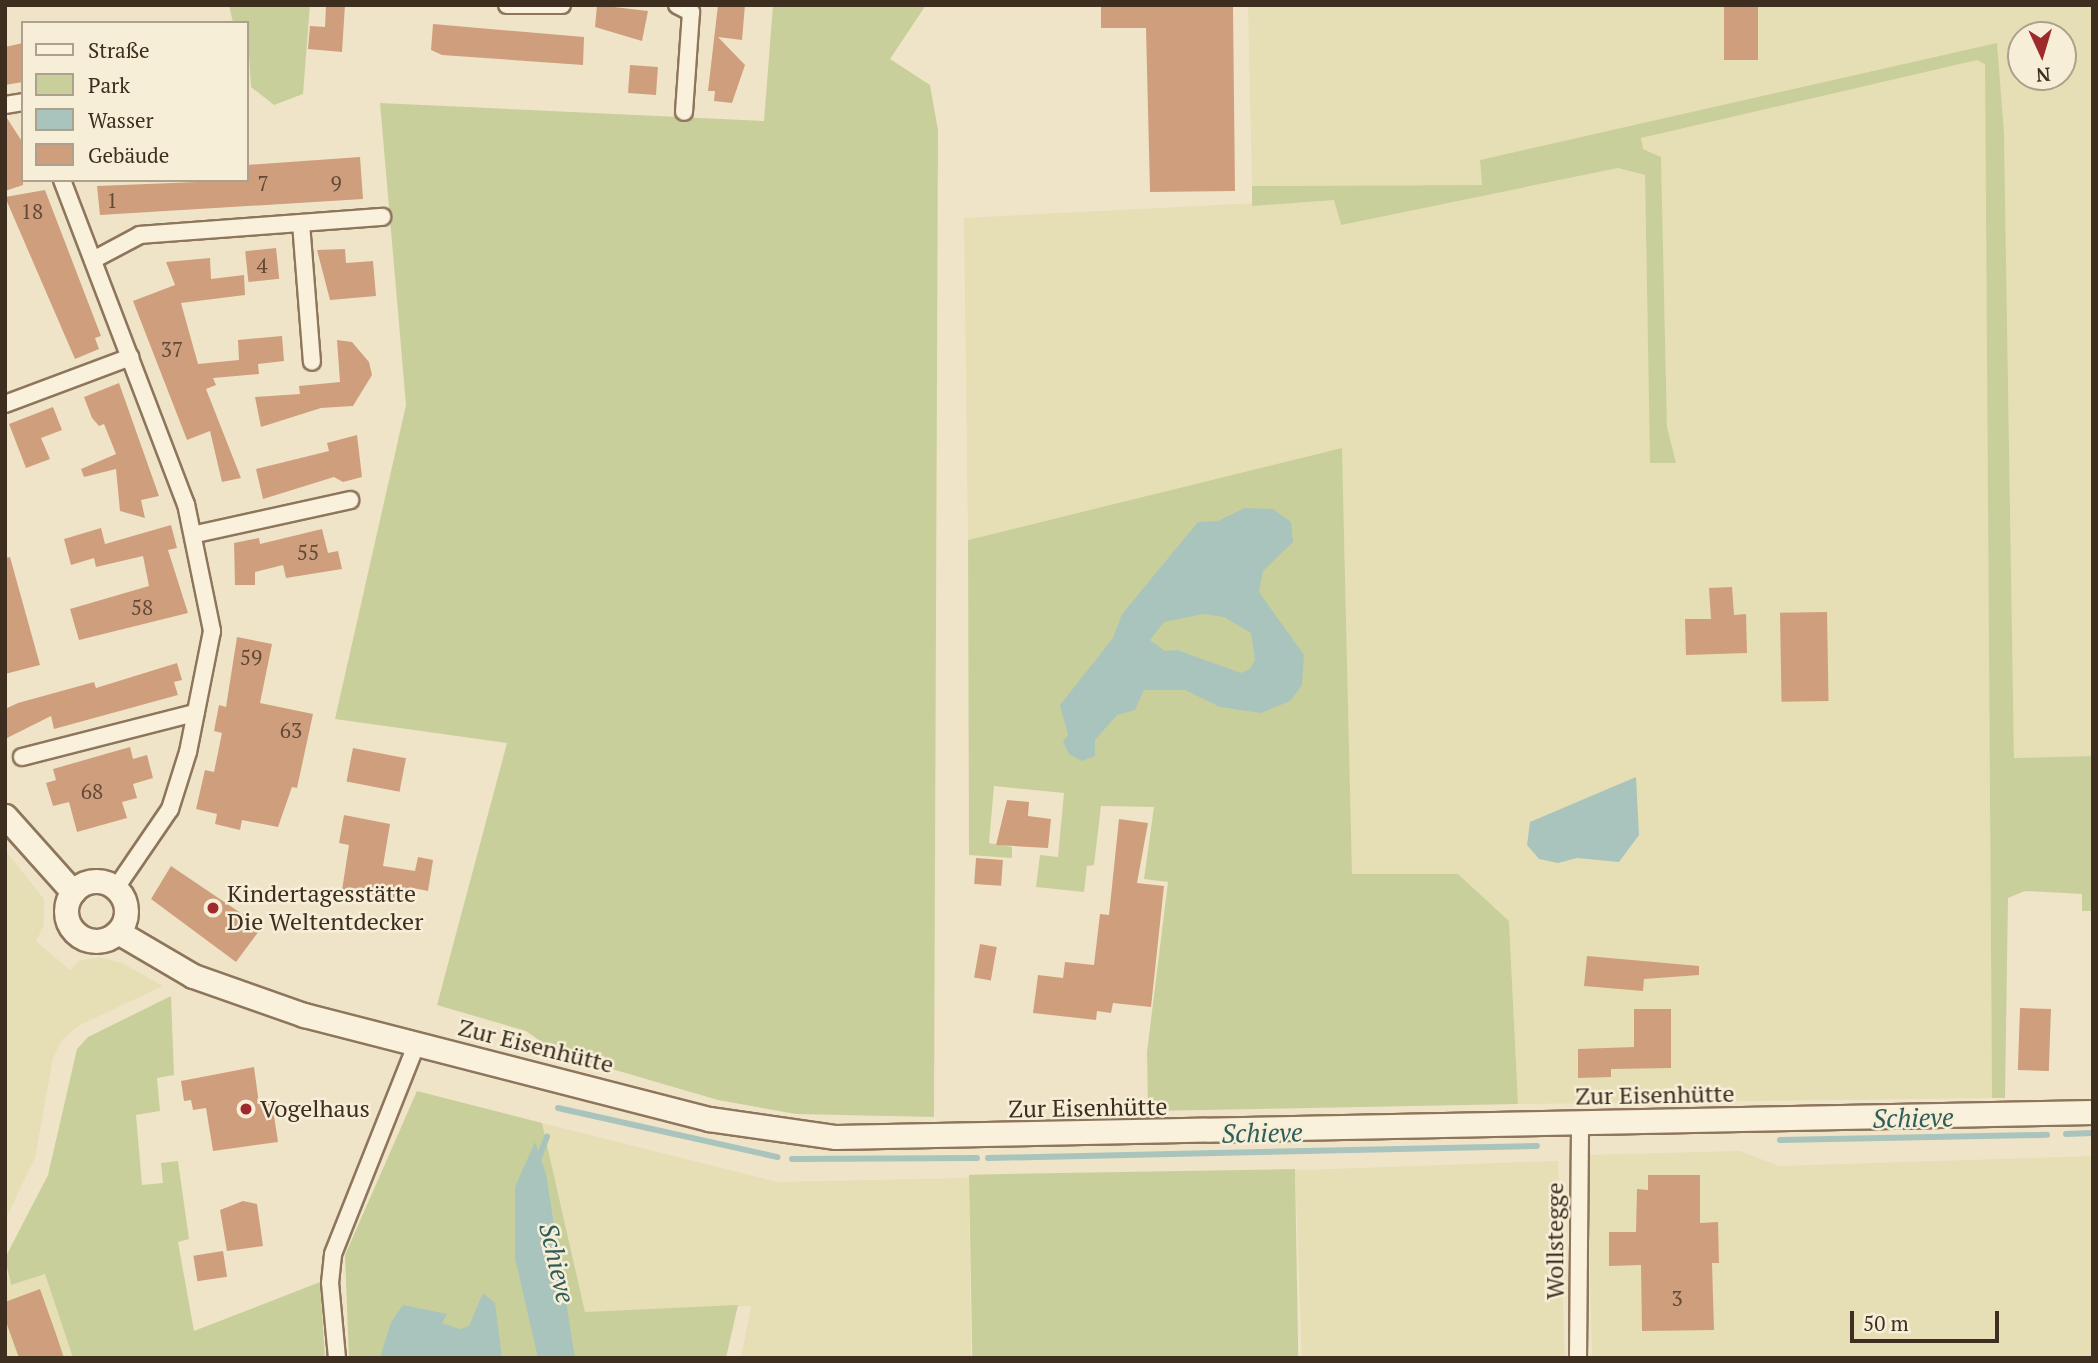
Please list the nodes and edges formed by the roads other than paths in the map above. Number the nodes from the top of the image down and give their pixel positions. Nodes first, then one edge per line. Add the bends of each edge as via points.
1 (507, 5) edge
2 (562, 5) edge
3 (677, 5) edge
4 (684, 111) dead end
5 (63, 182) edge
6 (382, 218) dead end
7 (301, 223) junction
8 (93, 260) junction
9 (131, 356) junction
10 (312, 362) dead end
11 (5, 404) edge
12 (350, 500) dead end
13 (196, 534) junction
14 (195, 713) junction
15 (22, 757) dead end
16 (5, 816) edge
17 (116, 888) junction
18 (73, 892) junction
19 (118, 932) junction
20 (417, 1043) junction
21 (2093, 1112) edge
22 (1580, 1123) junction
23 (337, 1358) edge
24 (1578, 1358) edge

1 - 2 street
3 - 4 street via 691,12
5 - 8 street
6 - 7 street
7 - 8 street via 140,235
7 - 10 street
8 - 9 street
9 - 11 street
9 - 13 street
12 - 13 street
13 - 14 street via 212,631
14 - 15 street
14 - 17 street via 170,808
16 - 18 street
17 - 18 street via 93,881
17 - 19 street via 126,910
18 - 19 street via 66,914 76,934 98,941
19 - 20 street, Zur Eisenhütte via 193,976 247,997
20 - 22 street, Zur Eisenhütte via 709,1118 836,1138
20 - 23 street via 333,1254 330,1283
21 - 22 street, Zur Eisenhütte
22 - 24 street, Wollstegge

